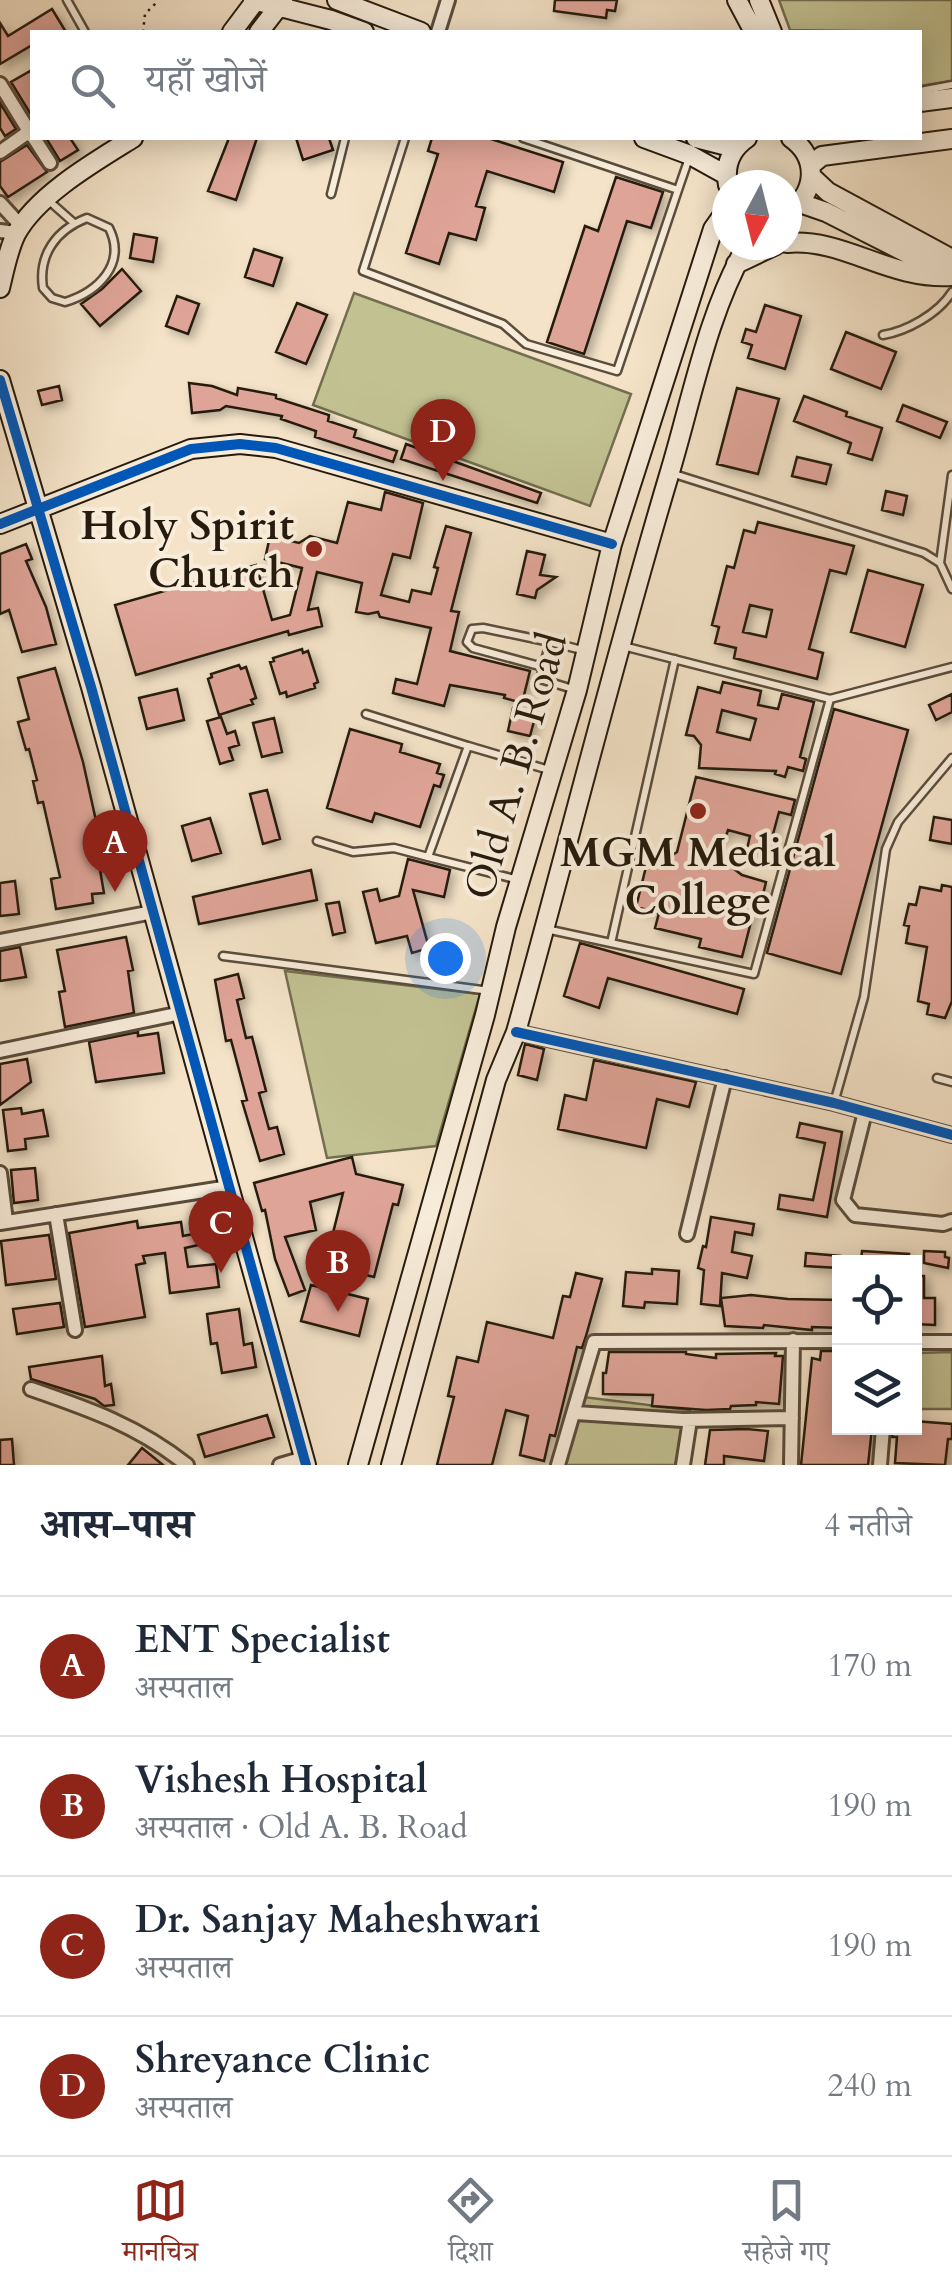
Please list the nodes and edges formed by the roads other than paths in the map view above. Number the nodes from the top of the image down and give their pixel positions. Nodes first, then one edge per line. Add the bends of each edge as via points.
1 (66, 0) edge
2 (255, 0) edge
3 (337, 0) edge
4 (448, 0) edge
5 (737, 0) edge
6 (759, 0) edge
7 (281, 3) edge
8 (84, 30) edge
9 (233, 30) edge
10 (261, 30) edge
11 (358, 30) edge
12 (416, 30) edge
13 (439, 30) edge
14 (753, 30) edge
15 (771, 30) edge
16 (0, 84) edge
17 (952, 85) edge
18 (922, 91) edge
19 (952, 98) edge
20 (922, 102) edge
21 (30, 132) edge
22 (30, 136) edge
23 (35, 140) edge
24 (130, 140) edge
25 (344, 140) edge
26 (404, 140) edge
27 (530, 140) edge
28 (656, 140) edge
29 (793, 140) edge
30 (952, 140) edge
31 (741, 143) edge
32 (693, 146) edge
33 (0, 152) edge
34 (50, 163) dead end
35 (717, 170) edge
36 (731, 170) edge
37 (811, 171) junction
38 (678, 190) junction
39 (802, 190) edge
40 (331, 194) dead end
41 (47, 199) junction
42 (0, 203) edge
43 (802, 209) edge
44 (74, 223) junction
45 (13, 230) edge
46 (712, 231) edge
47 (802, 244) edge
48 (738, 260) edge
49 (744, 260) edge
50 (952, 260) edge
51 (736, 264) junction
52 (952, 276) edge
53 (0, 288) edge
54 (952, 292) edge
55 (883, 334) dead end
56 (0, 380) edge
57 (670, 473) junction
58 (952, 476) edge
59 (40, 508) junction
60 (0, 524) edge
61 (612, 544) junction
62 (940, 563) junction
63 (952, 589) edge
64 (550, 642) junction
65 (621, 645) junction
66 (586, 651) junction
67 (675, 659) junction
68 (543, 667) junction
69 (952, 667) edge
70 (577, 690) junction
71 (830, 699) junction
72 (366, 714) dead end
73 (468, 746) junction
74 (952, 758) edge
75 (554, 772) junction
76 (317, 840) dead end
77 (428, 857) junction
78 (521, 880) junction
79 (153, 912) junction
80 (545, 928) junction
81 (0, 941) edge
82 (611, 943) junction
83 (223, 956) dead end
84 (491, 991) junction
85 (181, 1014) junction
86 (516, 1032) junction
87 (0, 1051) edge
88 (725, 1078) junction
89 (937, 1078) dead end
90 (952, 1082) edge
91 (834, 1103) junction
92 (864, 1112) junction
93 (952, 1135) edge
94 (0, 1174) edge
95 (229, 1187) junction
96 (56, 1214) junction
97 (952, 1220) edge
98 (3, 1222) edge
99 (687, 1234) dead end
100 (76, 1330) dead end
101 (793, 1340) junction
102 (832, 1341) edge
103 (922, 1342) edge
104 (952, 1342) edge
105 (31, 1389) dead end
106 (576, 1413) junction
107 (792, 1418) junction
108 (690, 1420) junction
109 (882, 1435) edge
110 (305, 1462) edge
111 (186, 1465) edge
112 (280, 1465) edge
113 (358, 1465) edge
114 (391, 1465) edge
115 (558, 1465) edge
116 (683, 1465) edge
117 (791, 1465) edge
118 (880, 1465) edge

1 - 8 lane
2 - 7 main road
2 - 9 main road
3 - 12 main road
4 - 13 street
5 - 14 main road
6 - 15 main road
7 - 10 main road
7 - 11 main road
16 - 21 street
17 - 18 lane
19 - 20 main road
22 - 33 street
23 - 34 street
24 - 41 main road
25 - 40 lane
26 - 38 lane via 363,271 503,324 526,344 616,371
27 - 38 lane
28 - 32 main road
29 - 37 main road via 807,154
30 - 37 main road via 822,156
31 - 32 main road
31 - 36 main road
32 - 35 main road
32 - 38 lane
37 - 39 main road
37 - 50 main road via 828,192
41 - 44 lane
41 - 45 main road
42 - 45 street
43 - 52 main road via 826,212
44 - 44 lane via 87,218 110,228 116,250 102,281 65,302 42,288 42,262
45 - 53 main road
46 - 61 main road, Old A. B. Road
47 - 52 main road via 824,245 902,273
48 - 51 main road, Old A. B. Road
49 - 51 main road
51 - 57 main road, Old A. B. Road
54 - 55 lane via 944,305 900,332
56 - 59 main road
57 - 62 lane
57 - 65 main road, Old A. B. Road
58 - 62 lane
59 - 60 main road
59 - 61 main road via 190,450 240,444 276,448
59 - 79 main road
61 - 66 main road, Old A. B. Road
62 - 63 lane
64 - 66 lane
64 - 68 lane
64 - 68 lane via 482,628 468,634 473,648
65 - 67 lane
65 - 80 main road, Old A. B. Road
66 - 70 main road, Old A. B. Road
67 - 71 lane
67 - 82 lane
68 - 70 lane via 540,679
69 - 71 lane
70 - 75 main road, Old A. B. Road
71 - 82 lane via 754,974
72 - 73 lane
73 - 75 lane
73 - 77 lane
74 - 91 lane via 898,822 886,849 864,998
75 - 78 main road, Old A. B. Road
76 - 77 lane via 353,852 394,848
77 - 78 lane
78 - 84 main road, Old A. B. Road
79 - 81 street
79 - 85 main road
80 - 82 lane
80 - 86 main road, Old A. B. Road
83 - 84 lane
84 - 113 main road, Old A. B. Road
85 - 87 street
85 - 95 main road
86 - 88 street
86 - 114 main road, Old A. B. Road via 496,1080
88 - 91 street
88 - 99 street
89 - 90 lane
91 - 92 street
92 - 93 street
92 - 97 street via 847,1208 854,1216
94 - 98 street
95 - 96 street
95 - 110 main road
96 - 98 street
96 - 100 street
101 - 102 street
101 - 106 street via 594,1342
101 - 107 street
103 - 104 street
105 - 111 street via 101,1413 155,1440
106 - 108 street
106 - 115 street
107 - 108 street
107 - 117 street
108 - 116 street
109 - 118 street
110 - 112 street

